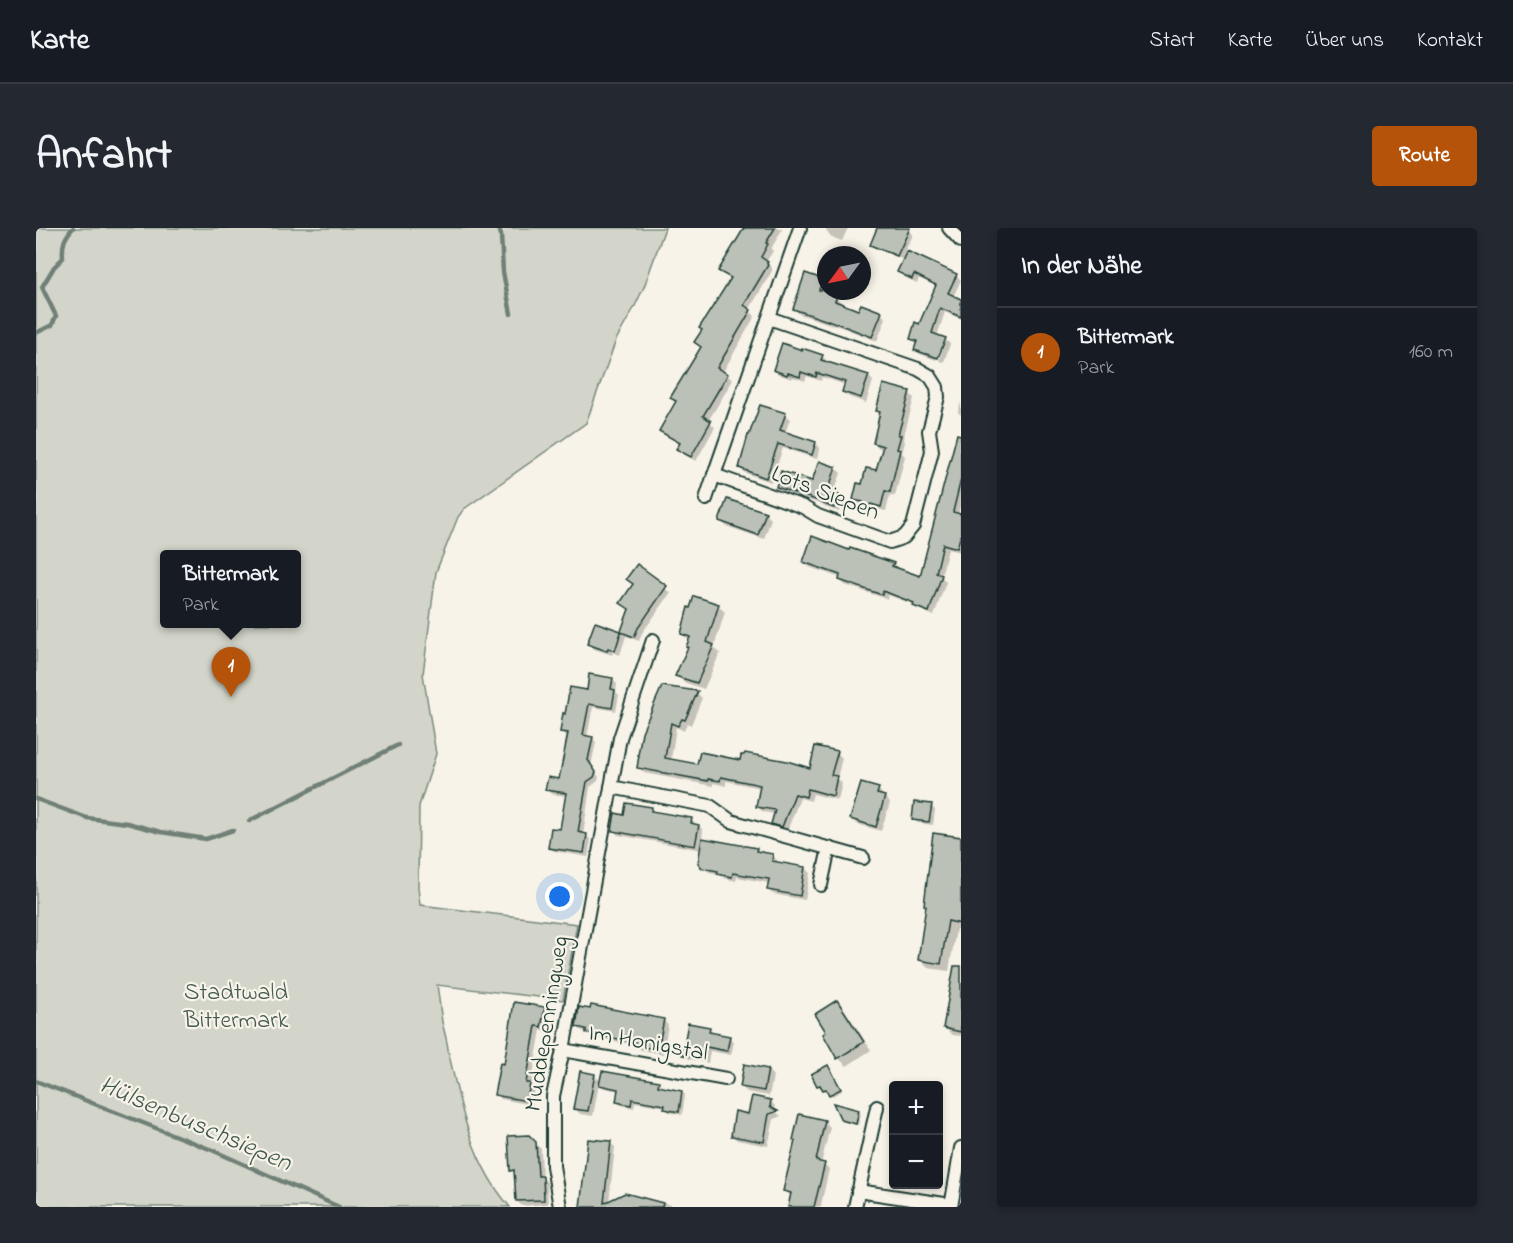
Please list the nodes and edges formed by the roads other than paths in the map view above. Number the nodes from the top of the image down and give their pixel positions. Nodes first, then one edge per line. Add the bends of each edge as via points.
1 (800, 228) edge
2 (949, 228) edge
3 (961, 241) edge
4 (769, 318) junction
5 (714, 475) junction
6 (706, 499) dead end
7 (653, 640) dead end
8 (611, 787) junction
9 (829, 848) junction
10 (863, 858) dead end
11 (821, 885) dead end
12 (563, 1050) junction
13 (726, 1079) dead end
14 (877, 1107) dead end
15 (961, 1148) edge
16 (858, 1191) junction
17 (951, 1206) edge
18 (560, 1207) edge
19 (855, 1207) edge

1 - 4 street
2 - 3 street
4 - 5 street
4 - 5 street, Lots Siepen via 930,376 938,397 929,430 932,451 912,526 904,537 890,542
5 - 6 street
7 - 8 street, Muddepenningweg via 620,738
8 - 9 street via 710,806 731,821
8 - 12 street, Muddepenningweg
9 - 10 street
9 - 11 street
12 - 13 street, Im Honigstal
12 - 18 street, Muddepenningweg via 553,1096 553,1166
14 - 16 street
15 - 17 street
16 - 17 street
16 - 19 street

